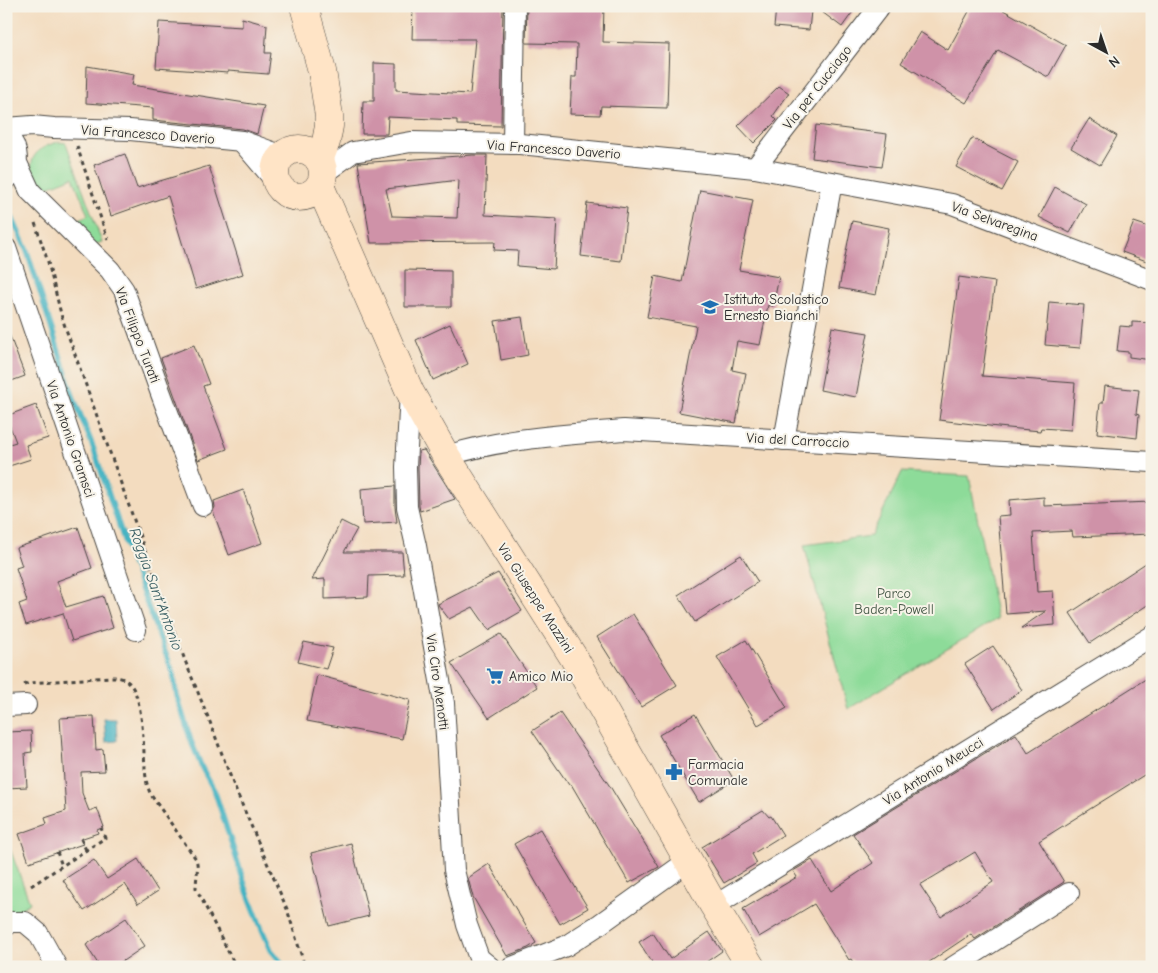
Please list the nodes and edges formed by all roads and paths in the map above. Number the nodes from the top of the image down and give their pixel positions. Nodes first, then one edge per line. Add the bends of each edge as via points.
1 (303, 6) edge
2 (515, 6) edge
3 (880, 6) edge
4 (6, 128) edge
5 (63, 128) junction
6 (6, 133) edge
7 (242, 141) junction
8 (513, 144) junction
9 (17, 161) junction
10 (755, 168) junction
11 (303, 172) junction
12 (6, 182) edge
13 (832, 182) junction
14 (30, 191) junction
15 (110, 245) dead end
16 (6, 248) edge
17 (1152, 280) edge
18 (410, 392) junction
19 (784, 440) junction
20 (446, 456) junction
21 (1152, 462) edge
22 (204, 506) dead end
23 (136, 630) dead end
24 (1152, 636) edge
25 (15, 706) edge
26 (101, 828) dead end
27 (81, 839) dead end
28 (86, 850) junction
29 (57, 852) dead end
30 (688, 861) junction
31 (62, 866) junction
32 (31, 886) dead end
33 (1069, 893) dead end
34 (714, 906) junction
35 (6, 926) edge
36 (57, 967) edge
37 (236, 967) edge
38 (305, 967) edge
39 (490, 967) edge
40 (512, 967) edge
41 (751, 967) edge
42 (953, 967) edge

1 - 11 main road via 316,115
2 - 8 street
3 - 10 street, Via per Cucciago
4 - 5 street, Via Francesco Daverio
5 - 7 street, Via Francesco Daverio via 130,130
5 - 9 street via 36,140
5 - 15 path
6 - 9 street, Via Filippo Turati via 16,149
7 - 11 street, Via Francesco Daverio
7 - 11 street
8 - 10 street, Via Francesco Daverio
8 - 11 street, Via Francesco Daverio via 411,142 353,152
9 - 12 street
9 - 14 street, Via Filippo Turati
10 - 13 street, Via Selvaregina
11 - 18 main road, Via Giuseppe Mazzini via 347,251
12 - 14 street, Via Filippo Turati
13 - 17 street, Via Selvaregina via 952,204
13 - 19 street
14 - 22 street, Via Filippo Turati via 110,270 124,290
14 - 38 path via 31,211 79,366 186,663 287,909
16 - 23 street, Via Antonio Gramsci
18 - 20 main road, Via Giuseppe Mazzini
18 - 39 street, Via Ciro Menotti via 407,507 444,703 454,870 467,925 479,958
19 - 20 street, Via del Carroccio via 624,430 544,436
19 - 21 street, Via del Carroccio
20 - 30 main road, Via Giuseppe Mazzini via 574,658
24 - 34 street, Via Antonio Meucci
25 - 37 path via 17,690 29,683 110,677 128,682 138,702 151,795 196,859 196,888
26 - 28 path via 104,838
27 - 28 path
28 - 31 path
29 - 31 path
30 - 34 main road, Via Giuseppe Mazzini
30 - 40 street via 566,946
31 - 32 path
33 - 42 street
34 - 41 main road, Via Giuseppe Mazzini
35 - 36 street via 11,922 25,922 38,933

